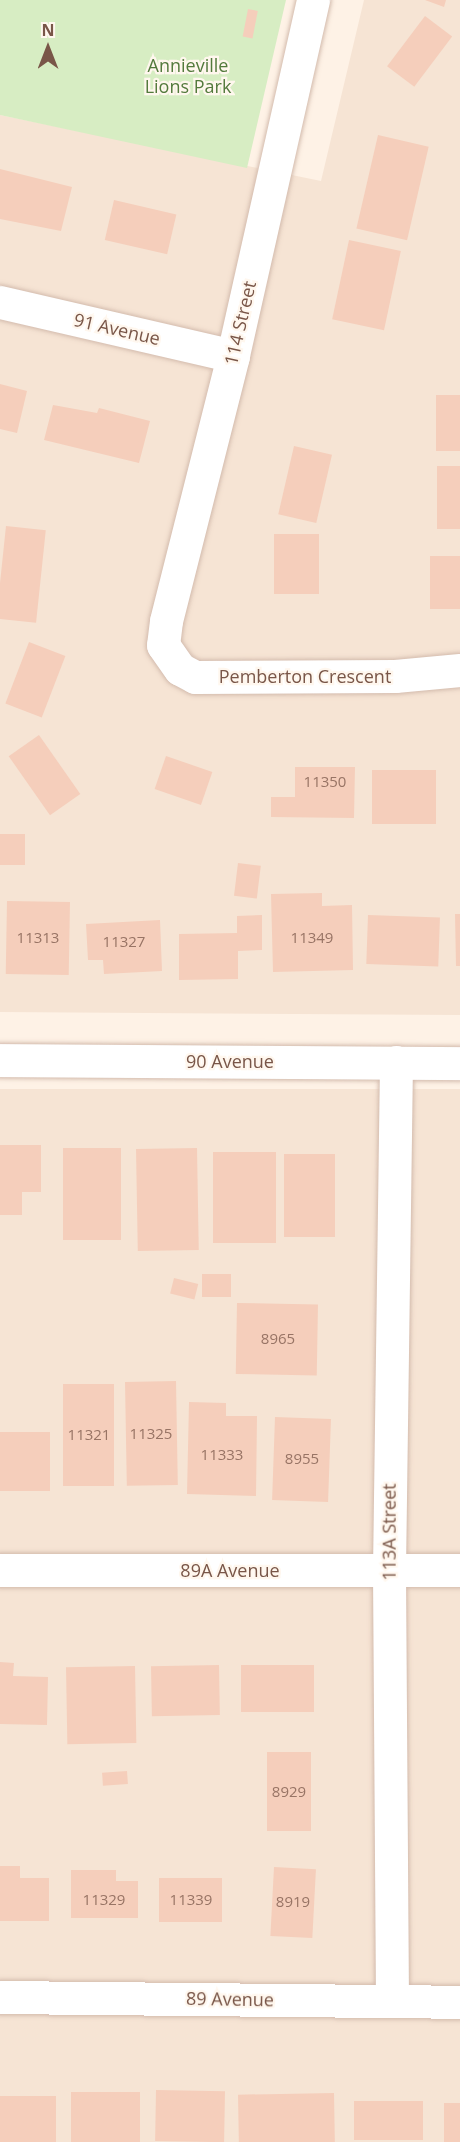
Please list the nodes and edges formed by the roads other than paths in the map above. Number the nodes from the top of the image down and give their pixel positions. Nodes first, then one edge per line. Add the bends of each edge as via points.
1 (313, 0) edge
2 (0, 302) edge
3 (233, 357) junction
4 (164, 645) joint
5 (460, 670) edge
6 (0, 1060) edge
7 (396, 1062) junction
8 (460, 1063) edge
9 (0, 1570) edge
10 (389, 1570) junction
11 (460, 1570) edge
12 (0, 1997) edge
13 (392, 2001) junction
14 (460, 2002) edge

1 - 3 street, 114 Street
2 - 3 street, 91 Avenue
3 - 4 street, 114 Street via 166,621
4 - 5 street, Pemberton Crescent via 180,669 195,677 395,676
6 - 7 street, 90 Avenue
7 - 8 street, 90 Avenue
7 - 10 street, 113A Street
9 - 10 street, 89A Avenue
10 - 11 street, 89A Avenue
10 - 13 street, 113A Street
12 - 13 street, 89 Avenue
13 - 14 street, 89 Avenue

